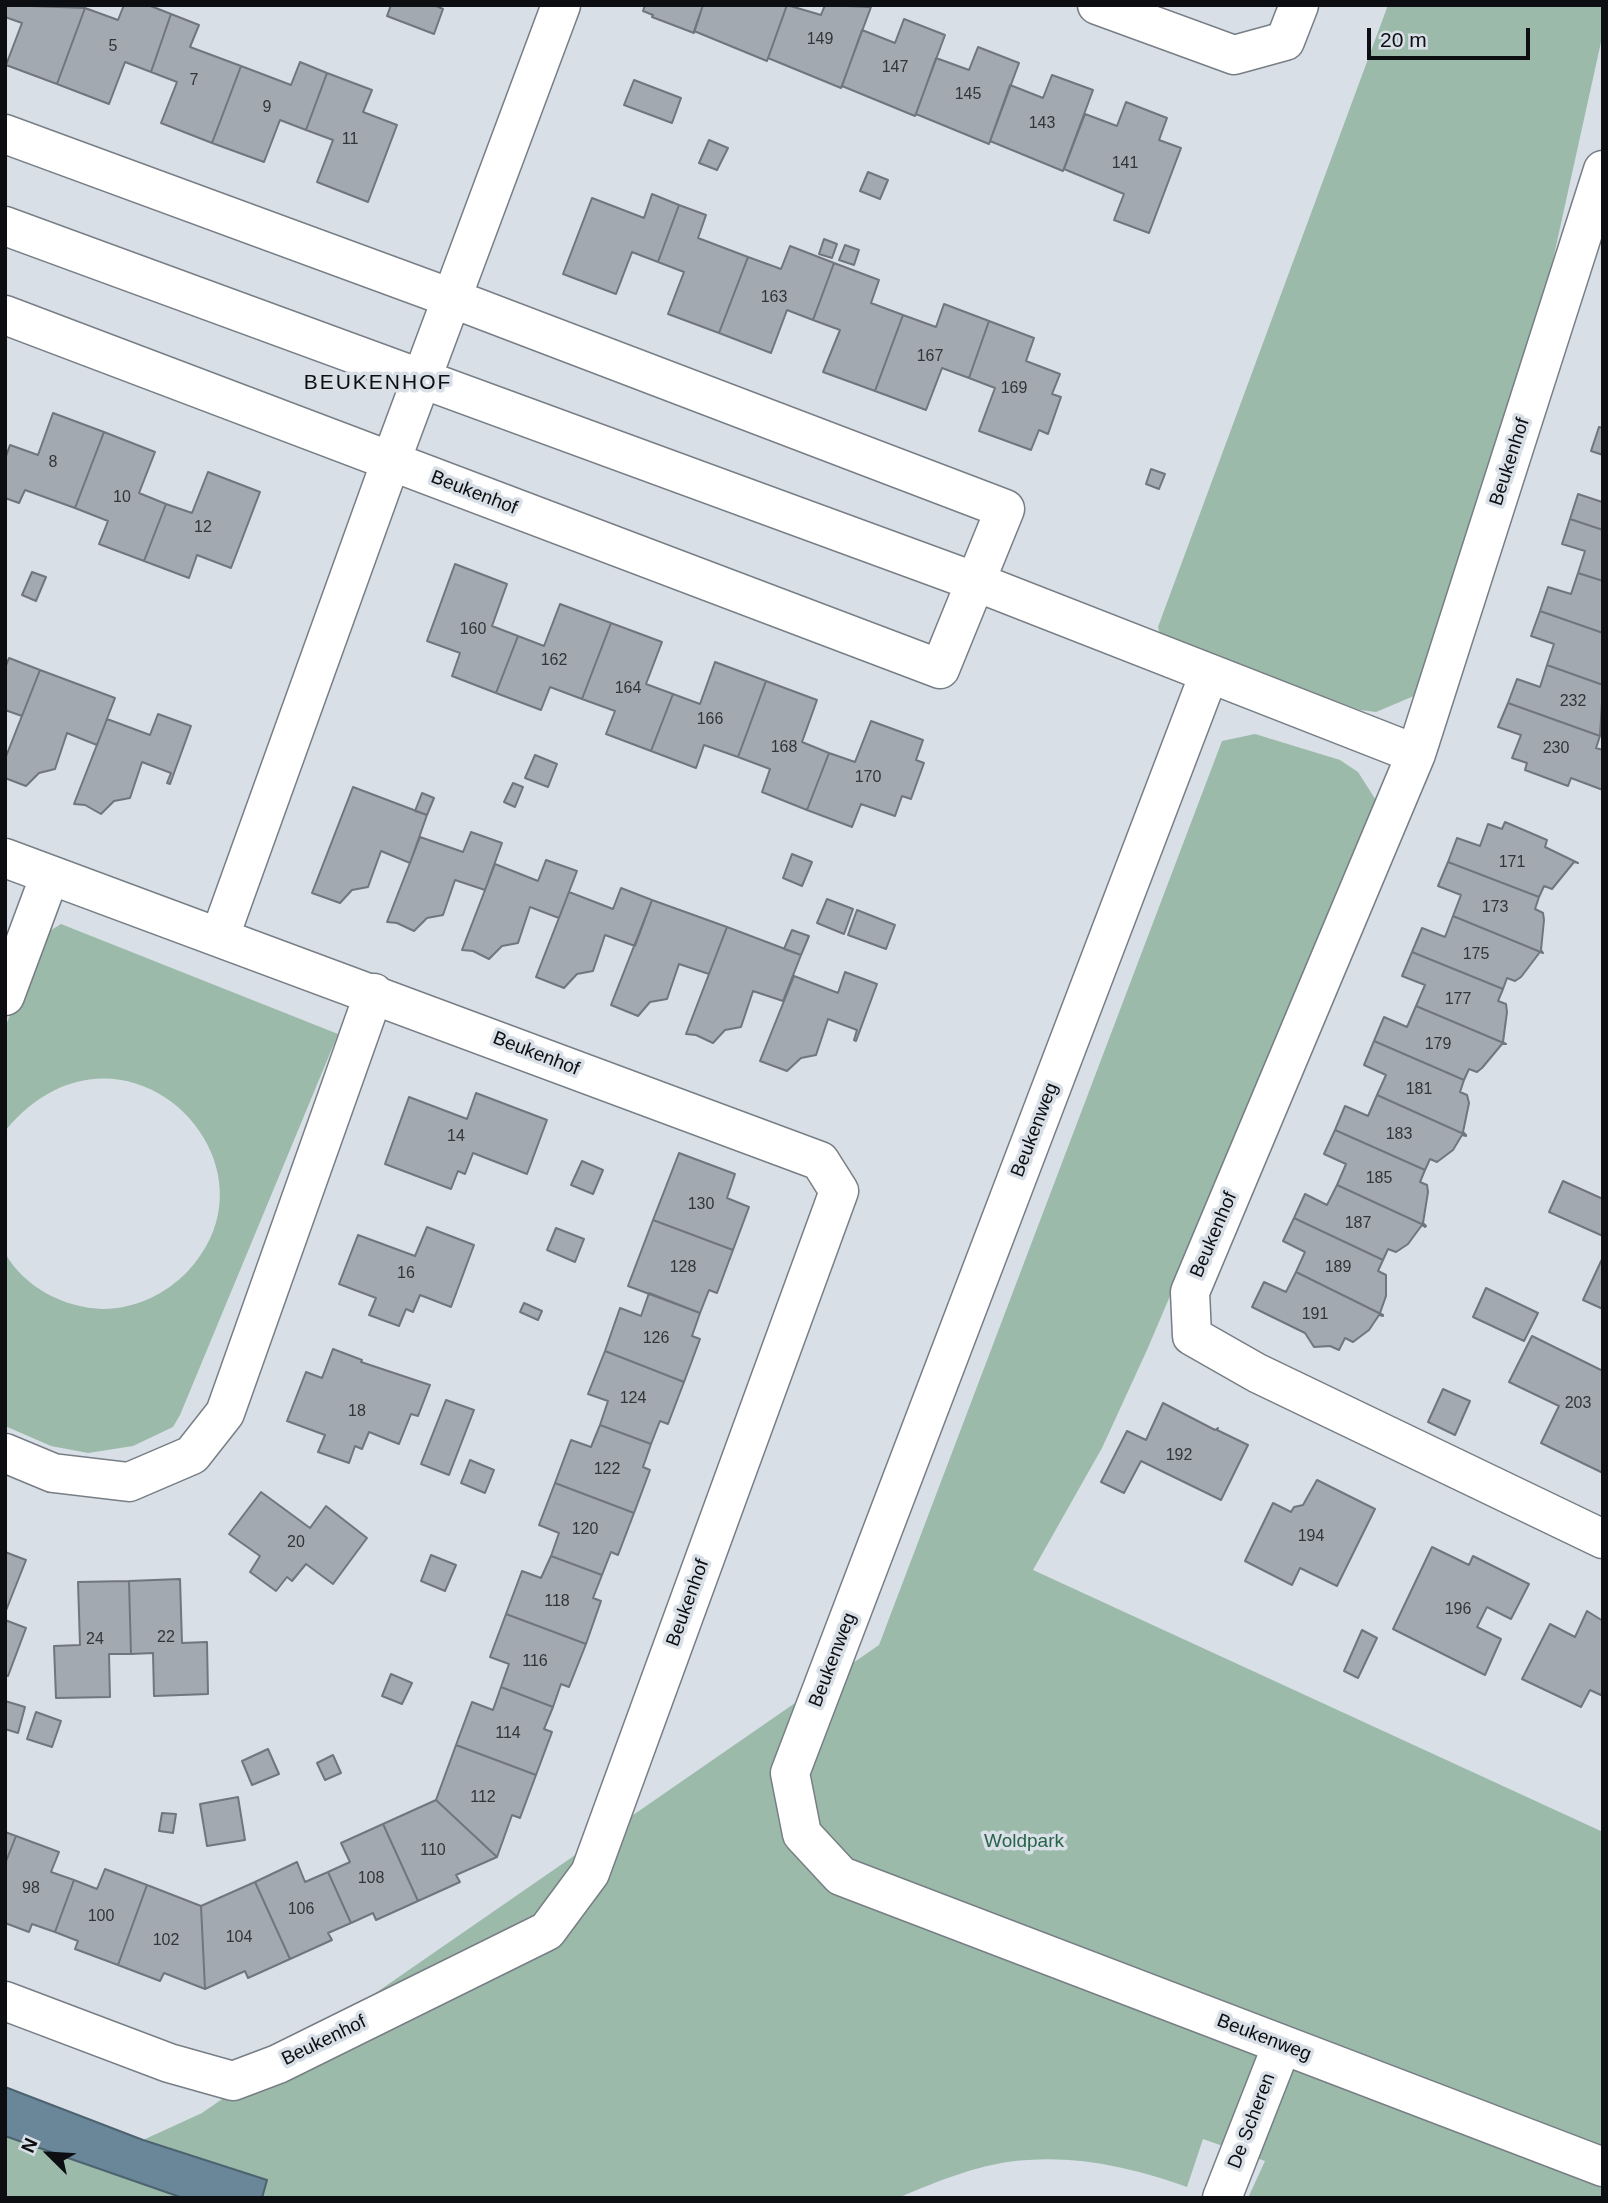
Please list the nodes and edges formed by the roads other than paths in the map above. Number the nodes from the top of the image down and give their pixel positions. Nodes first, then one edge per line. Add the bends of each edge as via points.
1 (561, 5) edge
2 (1097, 5) edge
3 (1299, 5) edge
4 (5, 134) edge
5 (1603, 170) edge
6 (5, 226) edge
7 (452, 298) junction
8 (5, 315) edge
9 (422, 377) junction
10 (391, 461) junction
11 (976, 582) junction
12 (1209, 674) junction
13 (1416, 754) junction
14 (5, 858) edge
15 (50, 875) junction
16 (220, 936) junction
17 (374, 993) junction
18 (5, 996) edge
19 (5, 1453) edge
20 (1603, 1539) edge
21 (5, 2001) edge
22 (1282, 2045) junction
23 (1603, 2167) edge
24 (1223, 2198) edge

1 - 7 street
2 - 3 street via 1234,55 1285,41
4 - 7 street, Beukenhof
5 - 13 street, Beukenhof
6 - 9 street
7 - 9 street
7 - 11 street, Beukenhof via 1005,509
8 - 10 street, Beukenhof
9 - 10 street
9 - 11 street
10 - 11 street, Beukenhof via 940,669
10 - 16 street
11 - 12 street
12 - 13 street
12 - 22 street, Beukenweg via 790,1773 802,1833 841,1876
13 - 20 street, Beukenhof via 1191,1292 1192,1336 1257,1373
14 - 15 street, Beukenhof
15 - 16 street, Beukenhof
15 - 18 street
16 - 17 street, Beukenhof
17 - 19 street via 225,1413 192,1455 129,1482 53,1473
17 - 21 street, Beukenhof via 820,1161 839,1191 590,1873 547,1931 278,2064 233,2081 169,2063
22 - 23 street, Beukenweg
22 - 24 street, De Scheren

